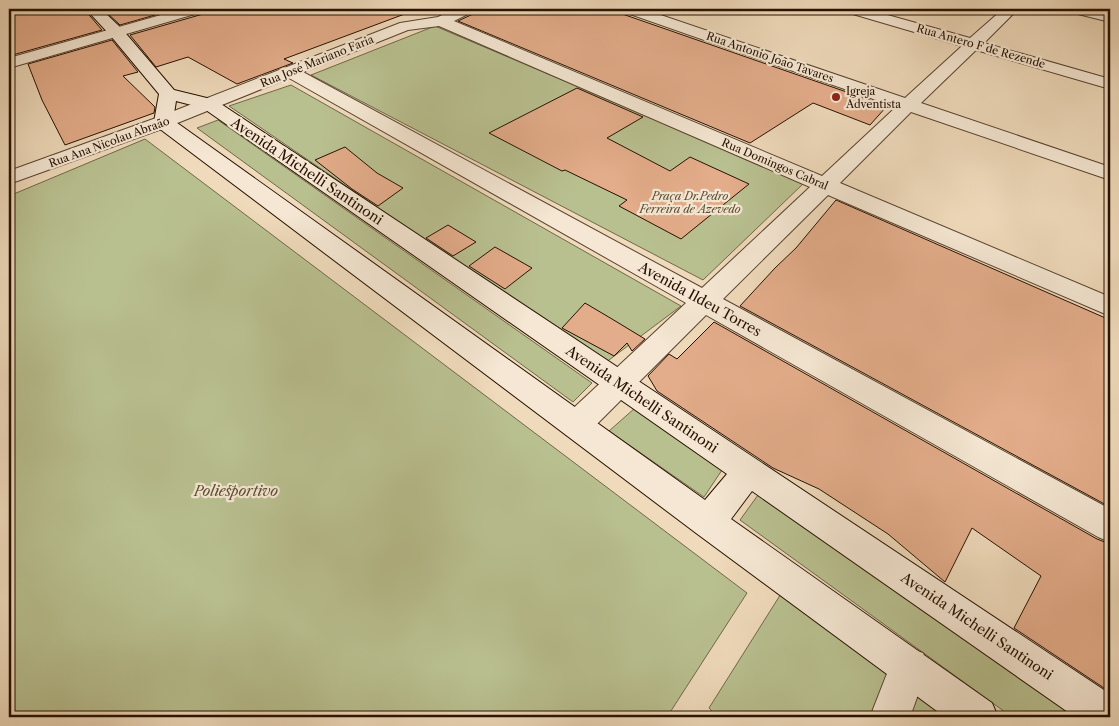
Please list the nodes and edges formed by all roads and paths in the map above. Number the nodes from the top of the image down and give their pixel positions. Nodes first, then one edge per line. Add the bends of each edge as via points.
1 (92, 9) edge
2 (197, 9) edge
3 (467, 9) edge
4 (628, 9) edge
5 (851, 9) edge
6 (1011, 9) edge
7 (1075, 9) edge
8 (414, 11) dead end
9 (1110, 18) edge
10 (440, 21) junction
11 (405, 26) junction
12 (116, 32) junction
13 (973, 44) junction
14 (9, 63) edge
15 (290, 72) junction
16 (1110, 84) edge
17 (209, 104) junction
18 (908, 105) junction
19 (166, 108) junction
20 (1110, 174) edge
21 (9, 178) edge
22 (825, 185) junction
23 (704, 301) junction
24 (1110, 307) edge
25 (618, 384) junction
26 (576, 425) junction
27 (749, 470) junction
28 (708, 522) junction
29 (1110, 526) edge
30 (909, 667) junction
31 (890, 717) edge
32 (978, 717) edge
33 (1109, 717) edge

1 - 12 street
2 - 12 street
3 - 10 street, Rua José Mariano Faria
4 - 18 street, Rua Antonio João Tavares
5 - 13 street, Rua Antero F de Rezende
6 - 13 street
7 - 9 street
8 - 11 street
10 - 11 street, Rua José Mariano Faria
10 - 22 street, Rua Domingos Cabral
11 - 15 street, Rua José Mariano Faria
12 - 14 street
12 - 19 street
13 - 16 street, Rua Antero F de Rezende
13 - 18 street
15 - 17 street, Rua José Mariano Faria
15 - 23 street, Avenida Ildeu Torres
17 - 19 street, Rua Ana Nicolau Abraão
17 - 19 street, Avenida Michelli Santinoni
17 - 25 street, Avenida Michelli Santinoni
18 - 20 street, Rua Antonio João Tavares
18 - 22 street
19 - 21 street, Rua Ana Nicolau Abraão
19 - 26 street
22 - 23 street
22 - 24 street, Rua Domingos Cabral
23 - 25 street
23 - 29 street, Avenida Ildeu Torres
25 - 26 street
25 - 27 street, Avenida Michelli Santinoni
26 - 28 street
27 - 28 street
27 - 33 street, Avenida Michelli Santinoni
28 - 30 street
30 - 31 street
30 - 32 street

